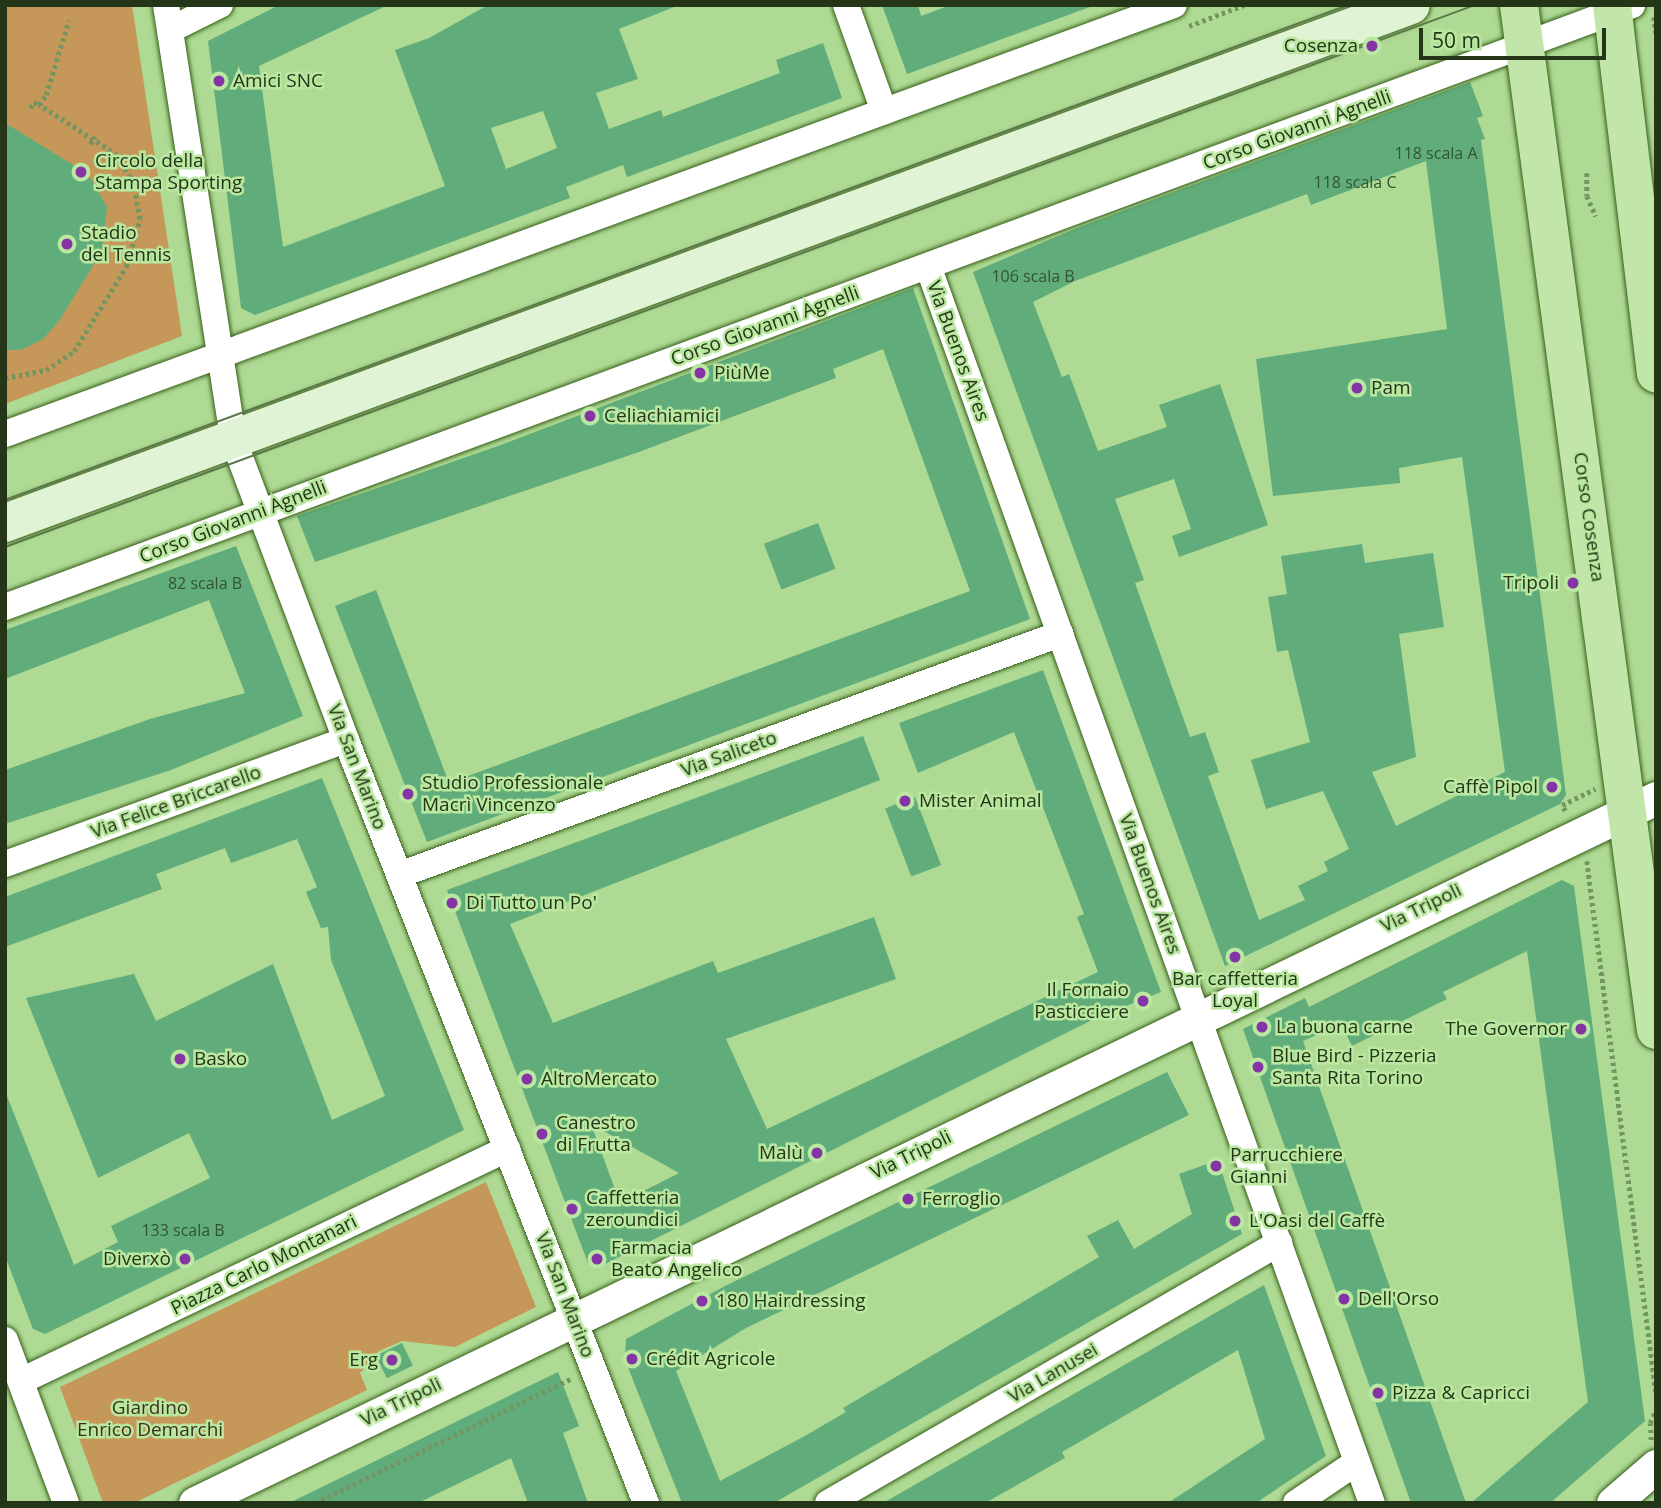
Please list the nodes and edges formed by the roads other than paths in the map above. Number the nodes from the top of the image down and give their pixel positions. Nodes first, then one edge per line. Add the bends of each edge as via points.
1 (220, 5) edge
2 (846, 5) edge
3 (1174, 5) edge
4 (1411, 5) edge
5 (1519, 5) edge
6 (1612, 7) edge
7 (168, 17) edge
8 (1525, 46) junction
9 (884, 111) junction
10 (928, 266) junction
11 (219, 356) junction
12 (1656, 373) edge
13 (5, 434) edge
14 (233, 439) junction
15 (259, 512) junction
16 (5, 523) edge
17 (5, 607) edge
18 (1060, 634) junction
19 (346, 740) junction
20 (1642, 804) edge
21 (5, 864) edge
22 (399, 875) junction
23 (1198, 1017) junction
24 (1656, 1030) edge
25 (507, 1149) junction
26 (1279, 1243) junction
27 (573, 1318) junction
28 (5, 1340) edge
29 (21, 1381) junction
30 (1357, 1461) junction
31 (1656, 1466) edge
32 (66, 1503) edge
33 (195, 1503) edge
34 (646, 1503) edge
35 (828, 1503) edge
36 (1296, 1503) edge
37 (1372, 1503) edge
38 (1613, 1503) edge

1 - 7 street
2 - 9 street
3 - 9 street
4 - 14 main road
5 - 8 main road, Corso Cosenza
6 - 8 street, Corso Giovanni Agnelli
6 - 12 main road
7 - 11 street, Via San Marino
8 - 10 street, Corso Giovanni Agnelli
8 - 20 main road, Corso Cosenza
9 - 11 street
10 - 15 street, Corso Giovanni Agnelli
10 - 18 street, Via Buenos Aires
11 - 13 street
11 - 14 street, Via San Marino
14 - 15 street, Via San Marino
14 - 16 main road
15 - 17 street, Corso Giovanni Agnelli
15 - 19 street, Via San Marino
18 - 22 street, Via Saliceto
18 - 23 street, Via Buenos Aires
19 - 21 street, Via Felice Briccarello
19 - 22 street, Via San Marino
20 - 23 street, Via Tripoli
20 - 24 main road, Corso Cosenza
22 - 25 street, Via San Marino
23 - 26 street, Via Buenos Aires
23 - 27 street, Via Tripoli
25 - 27 street, Via San Marino
25 - 29 street, Piazza Carlo Montanari
26 - 30 street, Via Buenos Aires
26 - 35 street, Via Lanusei
27 - 33 street, Via Tripoli
27 - 34 street, Via San Marino
28 - 29 street
29 - 32 street
30 - 36 street
30 - 37 street, Via Buenos Aires
31 - 38 street

